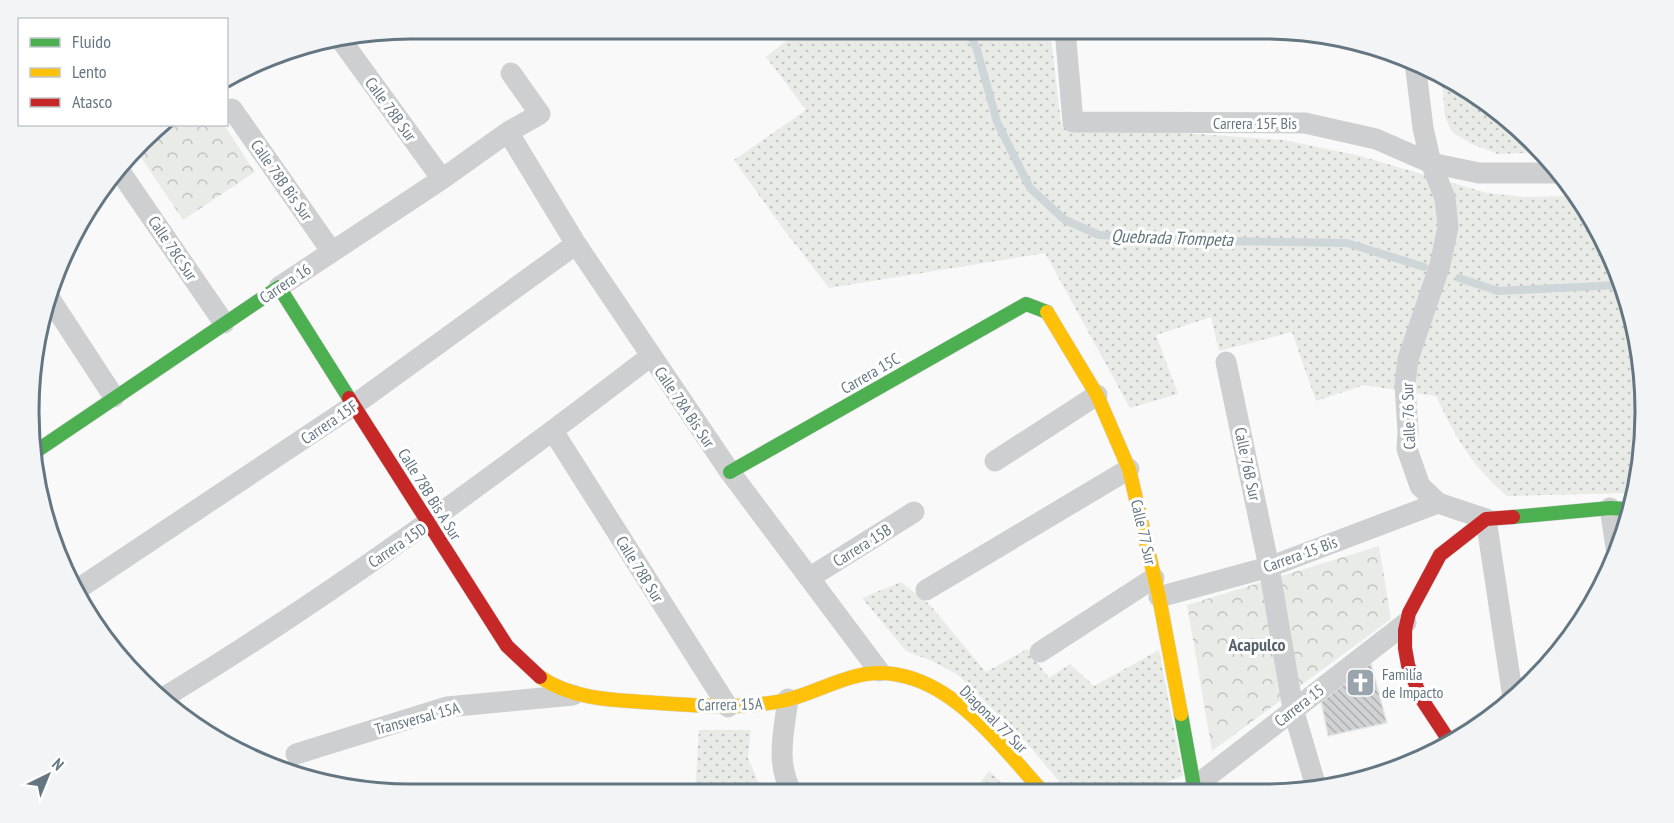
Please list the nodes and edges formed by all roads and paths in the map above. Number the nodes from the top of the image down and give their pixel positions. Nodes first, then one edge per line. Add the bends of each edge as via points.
1 (1066, 39) edge
2 (344, 45) edge
3 (1416, 72) edge
4 (511, 73) dead end
5 (232, 109) dead end
6 (508, 132) junction
7 (1431, 163) junction
8 (1548, 172) edge
9 (123, 176) edge
10 (442, 179) junction
11 (576, 244) junction
12 (332, 252) junction
13 (279, 287) junction
14 (1026, 304) joint
15 (55, 306) edge
16 (224, 324) junction
17 (651, 356) junction
18 (1226, 362) dead end
19 (1097, 395) junction
20 (114, 397) junction
21 (354, 405) junction
22 (553, 431) junction
23 (41, 448) edge
24 (995, 461) dead end
25 (1129, 469) junction
26 (730, 472) junction
27 (1438, 502) junction
28 (1618, 509) edge
29 (914, 513) dead end
30 (1486, 519) junction
31 (430, 523) junction
32 (1269, 567) junction
33 (810, 578) junction
34 (82, 586) edge
35 (1157, 588) junction
36 (926, 590) dead end
37 (1406, 623) junction
38 (1040, 652) dead end
39 (879, 671) junction
40 (1512, 689) edge
41 (169, 694) edge
42 (577, 694) junction
43 (788, 699) junction
44 (728, 707) junction
45 (1293, 709) junction
46 (1445, 736) edge
47 (296, 754) dead end
48 (1314, 780) edge
49 (788, 784) edge
50 (1035, 784) edge
51 (1193, 784) edge
52 (1201, 784) edge

1 - 7 street, Carrera 15F Bis via 1073,122 1305,123 1376,139
2 - 10 street, Calle 78B Sur
3 - 7 street, Calle 76 Sur
4 - 6 street, Carrera 16 via 540,114
5 - 12 street, Calle 78B Bis Sur
6 - 10 street, Carrera 16
6 - 11 street, Calle 78A Bis Sur
7 - 8 street via 1479,173
7 - 27 street, Calle 76 Sur via 1445,198 1448,227 1440,265 1408,359 1404,385 1407,449 1420,486
9 - 16 street, Calle 78C Sur
10 - 12 street, Carrera 16
11 - 17 street, Calle 78A Bis Sur
11 - 21 street, Carrera 15F
12 - 13 street, Carrera 16
13 - 16 street, Carrera 16
13 - 21 street, Calle 78B Bis A Sur
14 - 19 street, Calle 77 Sur via 1046,311
14 - 26 street, Carrera 15C
15 - 20 street
16 - 20 street, Carrera 16
17 - 22 street, Carrera 15D
17 - 26 street, Calle 78A Bis Sur
18 - 32 street, Calle 76B Sur
19 - 24 street
19 - 25 street, Calle 77 Sur
20 - 23 street, Carrera 16
21 - 31 street, Calle 78B Bis A Sur
21 - 34 street, Carrera 15F
22 - 31 street, Carrera 15D
22 - 44 street, Calle 78B Sur
25 - 35 street, Calle 77 Sur
25 - 36 street
26 - 33 street, Calle 78A Bis Sur
27 - 30 street, Calle 76 Sur
27 - 32 street, Carrera 15 Bis
28 - 30 street
29 - 33 street, Carrera 15B
30 - 37 street via 1440,555
30 - 40 street
31 - 41 street, Carrera 15D via 244,649
31 - 42 street, Calle 78B Bis A Sur via 507,646 541,679
32 - 35 street, Carrera 15 Bis
32 - 45 street, Calle 76B Sur
33 - 39 street, Calle 78A Bis Sur
35 - 38 street, Carrera 15 Bis
35 - 51 street, Calle 77 Sur
37 - 45 street, Carrera 15
37 - 46 street via 1408,668 1431,717
39 - 43 street, Carrera 15A via 844,677
39 - 50 street, Diagonal 77 Sur via 914,678 960,705
42 - 44 street, Carrera 15A
42 - 47 street, Transversal 15A via 447,707
43 - 44 street, Carrera 15A via 751,707
43 - 49 street via 781,757
45 - 48 street, Calle 76B Sur
45 - 52 street, Carrera 15

